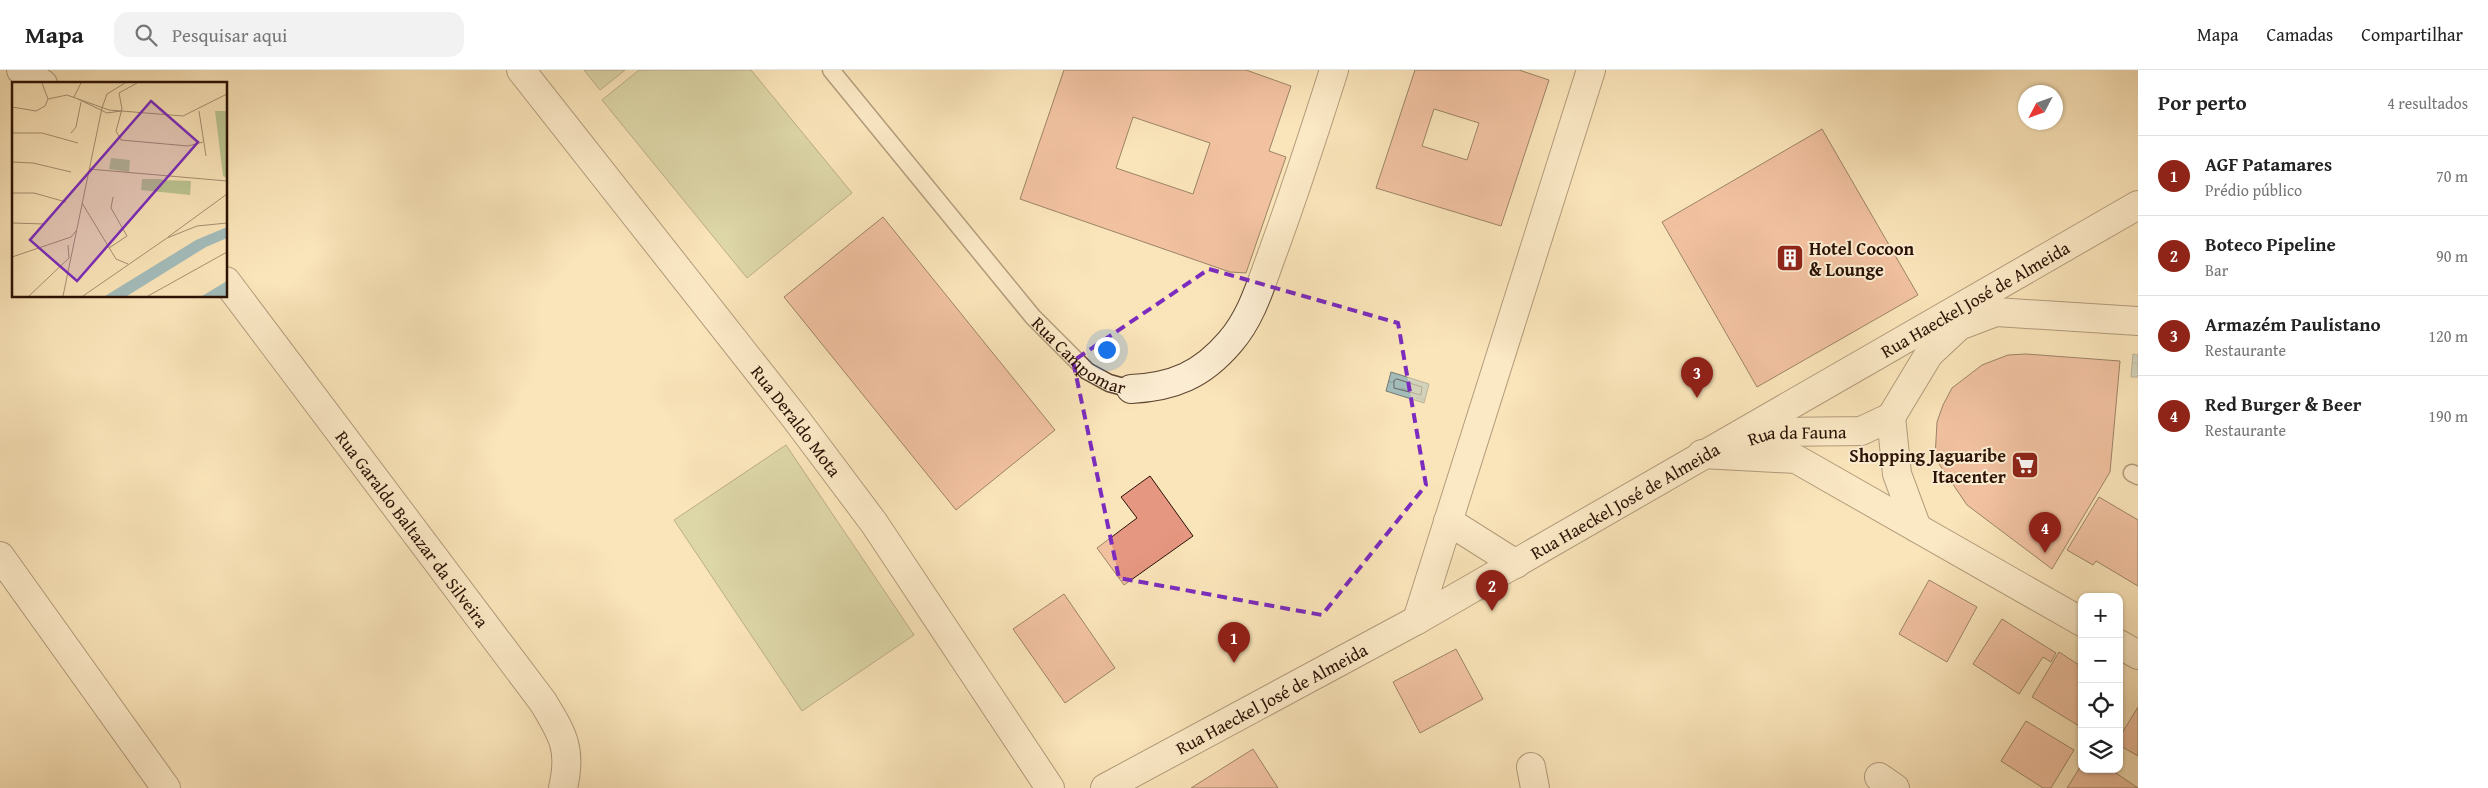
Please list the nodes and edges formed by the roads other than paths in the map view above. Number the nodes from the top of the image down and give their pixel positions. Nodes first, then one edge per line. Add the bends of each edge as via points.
1 (21, 70) edge
2 (520, 70) edge
3 (832, 70) edge
4 (1334, 70) edge
5 (1591, 70) edge
6 (40, 82) edge
7 (2138, 205) edge
8 (228, 284) edge
9 (2138, 321) edge
10 (1131, 389) joint
11 (1891, 417) junction
12 (1702, 454) junction
13 (1448, 521) junction
14 (1917, 528) junction
15 (0, 556) edge
16 (1516, 564) junction
17 (1417, 620) junction
18 (2078, 620) edge
19 (2123, 646) edge
20 (2138, 655) edge
21 (166, 788) edge
22 (563, 788) edge
23 (1050, 788) edge
24 (1105, 788) edge

1 - 6 street
2 - 23 street, Rua Deraldo Mota via 796,419 874,523
3 - 10 lane, Rua Campomar via 1033,317 1087,371 1109,383
4 - 10 street, Rua Campomar via 1287,213 1242,327 1219,354 1185,378 1158,388
5 - 13 street
7 - 12 street, Rua Haeckel José de Almeida via 1862,366
8 - 22 street, Rua Garaldo Baltazar da Silveira via 543,702 559,728 568,753
9 - 11 street via 1996,312 1958,326 1929,354
11 - 12 street, Rua da Fauna via 1861,431 1770,432
11 - 14 street via 1897,474
12 - 14 street, Rua da Fauna via 1796,459
12 - 16 street, Rua Haeckel José de Almeida
13 - 16 street
13 - 17 street
14 - 18 street, Rua da Fauna
15 - 21 street
16 - 17 street, Rua Haeckel José de Almeida
17 - 24 street, Rua Haeckel José de Almeida
19 - 20 street

